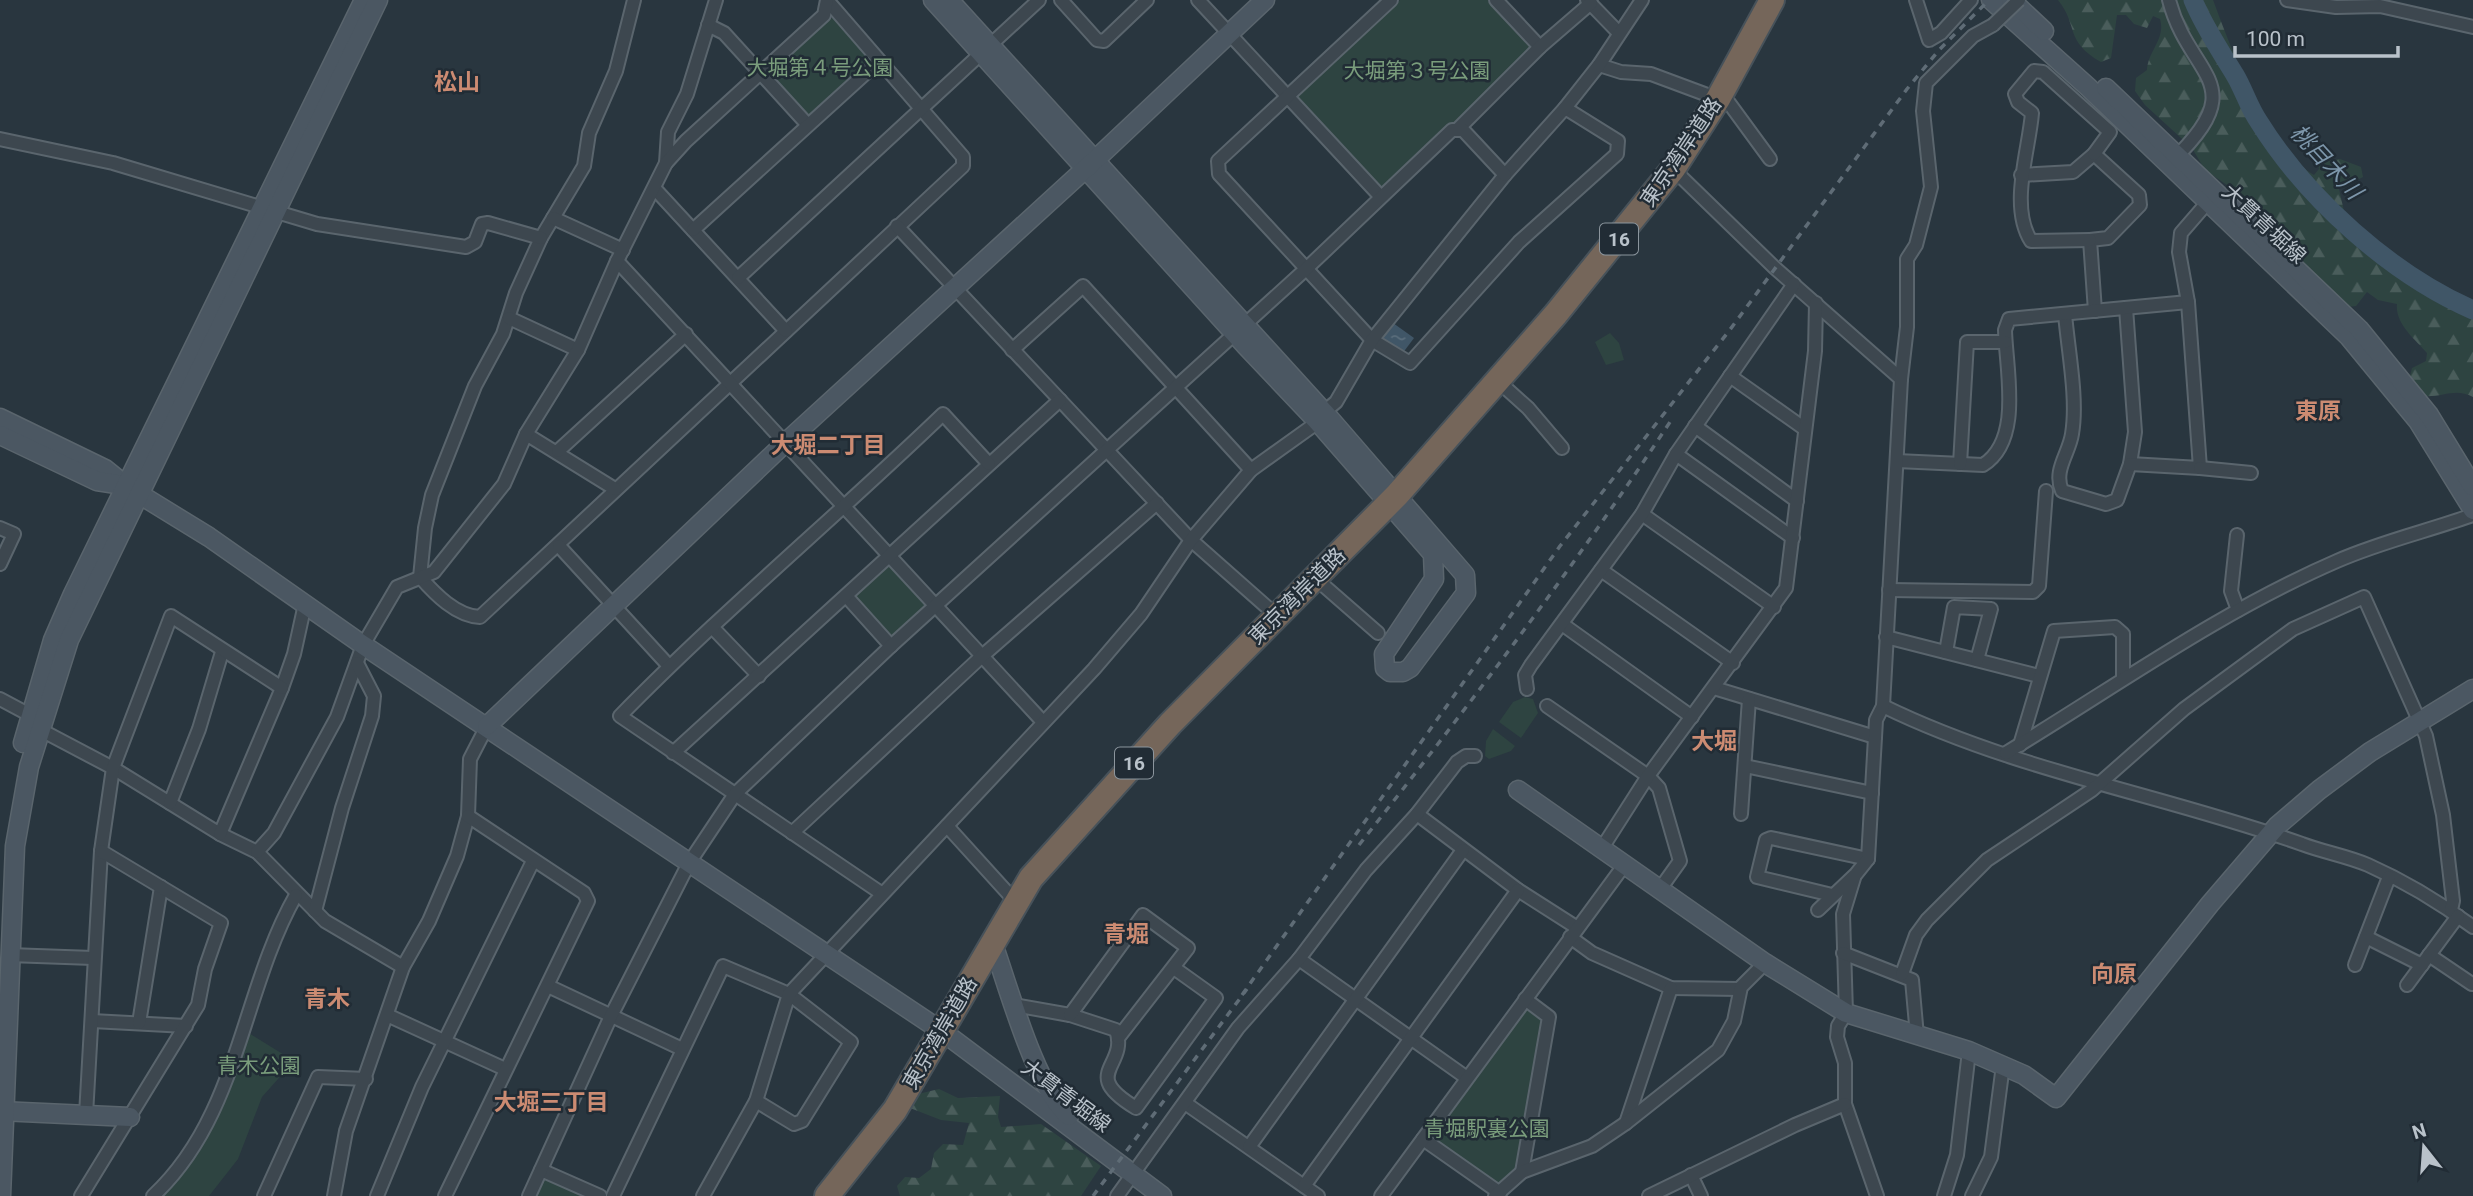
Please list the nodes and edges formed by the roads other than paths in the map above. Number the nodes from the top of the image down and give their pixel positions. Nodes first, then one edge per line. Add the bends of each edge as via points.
1 (364, 0) edge
2 (378, 0) edge
3 (634, 0) edge
4 (716, 0) edge
5 (827, 0) edge
6 (933, 0) edge
7 (949, 0) edge
8 (1039, 0) edge
9 (1061, 0) edge
10 (1147, 0) edge
11 (1198, 0) edge
12 (1265, 0) edge
13 (1391, 0) edge
14 (1496, 0) edge
15 (1642, 0) edge
16 (1772, 0) edge
17 (1916, 0) edge
18 (1970, 0) edge
19 (1991, 0) edge
20 (2011, 0) edge
21 (2020, 0) edge
22 (2169, 0) edge
23 (2287, 0) edge
24 (1589, 2) edge
25 (708, 25) junction
26 (2473, 27) edge
27 (1228, 33) junction
28 (1619, 33) junction
29 (1540, 47) junction
30 (985, 49) junction
31 (879, 61) junction
32 (1599, 65) junction
33 (761, 73) junction
34 (1286, 97) junction
35 (1718, 99) junction
36 (921, 108) junction
37 (1565, 108) junction
38 (807, 124) junction
39 (1458, 129) junction
40 (0, 139) edge
41 (2094, 154) junction
42 (1770, 159) dead end
43 (2173, 160) junction
44 (666, 163) junction
45 (1090, 164) junction
46 (1673, 169) junction
47 (1505, 175) junction
48 (2021, 175) junction
49 (655, 189) junction
50 (1380, 196) junction
51 (2207, 203) junction
52 (271, 209) junction
53 (553, 218) junction
54 (897, 226) junction
55 (693, 230) junction
56 (541, 238) junction
57 (2090, 240) junction
58 (620, 255) junction
59 (1306, 269) junction
60 (738, 278) junction
61 (1794, 284) junction
62 (953, 286) junction
63 (2188, 302) junction
64 (1816, 303) junction
65 (2126, 308) junction
66 (2095, 311) junction
67 (2065, 314) junction
68 (509, 318) junction
69 (1240, 329) junction
70 (786, 331) junction
71 (686, 334) junction
72 (1372, 340) junction
73 (2005, 342) junction
74 (578, 350) junction
75 (1012, 350) junction
76 (1730, 376) junction
77 (1901, 379) junction
78 (1498, 381) junction
79 (730, 384) junction
80 (1175, 389) junction
81 (1060, 400) junction
82 (1321, 417) junction
83 (0, 418) edge
84 (1695, 426) junction
85 (1805, 429) junction
86 (526, 434) junction
87 (0, 435) edge
88 (784, 444) junction
89 (1562, 448) dead end
90 (1108, 450) junction
91 (558, 451) junction
92 (1676, 454) junction
93 (1897, 461) junction
94 (989, 464) junction
95 (1960, 464) junction
96 (2130, 464) junction
97 (2200, 468) junction
98 (1251, 470) junction
99 (2251, 473) dead end
100 (2473, 487) edge
101 (133, 489) junction
102 (615, 489) junction
103 (2046, 491) dead end
104 (1392, 499) junction
105 (1797, 501) junction
106 (1157, 503) junction
107 (846, 507) junction
108 (2473, 512) edge
109 (1643, 514) junction
110 (0, 528) edge
111 (2237, 535) dead end
112 (1793, 538) junction
113 (1191, 540) junction
114 (559, 546) junction
115 (891, 556) junction
116 (0, 564) edge
117 (1601, 569) junction
118 (420, 577) junction
119 (1315, 578) junction
120 (1889, 590) junction
121 (847, 597) junction
122 (305, 604) junction
123 (936, 606) junction
124 (614, 607) junction
125 (1774, 607) junction
126 (2238, 610) junction
127 (1277, 616) junction
128 (1562, 624) junction
129 (712, 627) junction
130 (1378, 633) dead end
131 (1886, 637) junction
132 (363, 645) junction
133 (891, 646) junction
134 (222, 652) junction
135 (1946, 652) junction
136 (981, 657) junction
137 (1978, 660) junction
138 (357, 663) junction
139 (1733, 663) junction
140 (669, 666) junction
141 (759, 676) junction
142 (2039, 676) junction
143 (2123, 677) junction
144 (282, 688) junction
145 (1714, 688) junction
146 (1527, 689) dead end
147 (2473, 689) edge
148 (0, 699) edge
149 (1749, 699) junction
150 (1547, 706) dead end
151 (1883, 706) junction
152 (1692, 717) junction
153 (2421, 721) junction
154 (34, 722) junction
155 (1043, 722) junction
156 (487, 726) junction
157 (1875, 737) junction
158 (2020, 745) junction
159 (674, 753) junction
160 (2006, 754) junction
161 (1475, 756) dead end
162 (1745, 766) junction
163 (113, 768) junction
164 (1648, 776) junction
165 (2098, 782) junction
166 (1518, 790) dead end
167 (1872, 793) junction
168 (735, 794) junction
169 (170, 803) junction
170 (1417, 814) junction
171 (1741, 814) dead end
172 (468, 816) junction
173 (947, 826) junction
174 (792, 833) junction
175 (2272, 833) junction
176 (220, 834) junction
177 (1602, 848) junction
178 (1463, 850) junction
179 (101, 851) junction
180 (257, 852) junction
181 (1868, 859) junction
182 (533, 861) junction
183 (689, 863) junction
184 (1625, 864) junction
185 (1856, 874) junction
186 (2389, 877) junction
187 (161, 887) junction
188 (1660, 889) junction
189 (1518, 890) junction
190 (881, 894) junction
191 (296, 895) junction
192 (1832, 895) junction
193 (1016, 901) junction
194 (1818, 910) dead end
195 (315, 911) junction
196 (2454, 913) junction
197 (0, 918) edge
198 (2473, 927) edge
199 (1573, 932) junction
200 (2366, 937) junction
201 (992, 941) junction
202 (824, 953) junction
203 (1843, 953) junction
204 (9, 955) junction
205 (93, 958) junction
206 (1298, 959) junction
207 (2426, 960) junction
208 (1765, 963) junction
209 (2355, 965) dead end
210 (403, 967) junction
211 (1174, 968) junction
212 (1902, 974) junction
213 (2472, 984) edge
214 (2407, 985) dead end
215 (548, 986) junction
216 (1671, 988) junction
217 (1740, 989) junction
218 (789, 993) junction
219 (1357, 998) junction
220 (1525, 999) junction
221 (1014, 1005) junction
222 (1846, 1013) junction
223 (387, 1015) junction
224 (1070, 1015) junction
225 (611, 1016) junction
226 (92, 1021) junction
227 (139, 1023) junction
228 (186, 1026) junction
229 (943, 1032) junction
230 (1917, 1036) junction
231 (1118, 1038) junction
232 (1413, 1039) junction
233 (444, 1041) junction
234 (682, 1049) junction
235 (1969, 1051) junction
236 (2003, 1065) junction
237 (505, 1069) junction
238 (1467, 1078) junction
239 (366, 1079) junction
240 (756, 1101) junction
241 (1185, 1103) junction
242 (1845, 1104) junction
243 (2, 1111) edge
244 (86, 1115) junction
245 (130, 1118) junction
246 (1626, 1124) junction
247 (1423, 1139) junction
248 (1249, 1147) junction
249 (1124, 1167) junction
250 (541, 1170) junction
251 (1522, 1172) junction
252 (1691, 1175) junction
253 (1304, 1186) junction
254 (335, 1193) edge
255 (1498, 1194) edge
256 (1, 1196) edge
257 (81, 1196) edge
258 (153, 1196) edge
259 (264, 1196) edge
260 (349, 1196) edge
261 (377, 1196) edge
262 (446, 1196) edge
263 (528, 1196) edge
264 (600, 1196) edge
265 (613, 1196) edge
266 (703, 1196) edge
267 (827, 1196) edge
268 (1116, 1196) edge
269 (1162, 1196) edge
270 (1318, 1196) edge
271 (1381, 1196) edge
272 (1649, 1196) edge
273 (1700, 1196) edge
274 (1877, 1196) edge
275 (1944, 1196) edge
276 (1972, 1196) edge

1 - 52 street
2 - 52 street
3 - 53 street via 616,71 589,133 584,166
4 - 25 street
5 - 31 street
5 - 33 street via 824,15
6 - 30 street
7 - 30 street
8 - 30 street
9 - 10 street via 1097,40 1104,41
11 - 27 street
12 - 27 street
13 - 34 street
14 - 29 street
15 - 28 street
16 - 35 highway, 東京湾岸道路 / 16
17 - 18 street via 1929,40
19 - 43 street, 大貫青堀線
20 - 43 street, 大貫青堀線
21 - 77 street, bridge via 1972,37 1926,83 1923,111 1931,187 1916,244 1907,259
22 - 43 street via 2184,37 2211,81 2213,111
23 - 26 street via 2336,7 2380,6
24 - 28 street
24 - 29 street
25 - 33 street via 724,33
25 - 44 street via 687,94 668,132
27 - 34 street
27 - 45 street
28 - 32 street
29 - 39 street
30 - 36 street
30 - 45 street
31 - 36 street
31 - 38 street
32 - 35 street via 1651,74
32 - 37 street
33 - 38 street
33 - 44 street
34 - 50 street
34 - 59 street via 1218,161 1219,174
35 - 42 street via 1736,110
35 - 46 highway, 東京湾岸道路 / 16
36 - 54 street via 964,161 963,166
36 - 60 street
37 - 47 street
37 - 72 street via 1618,141 1617,154 1519,242 1410,363
38 - 55 street
39 - 47 street
39 - 50 street
40 - 52 street via 113,163
41 - 48 street via 2073,172
41 - 48 street via 2110,132 2043,72 2034,71 2015,94 2032,113
41 - 57 street via 2138,195 2140,205 2108,238
43 - 51 street, 大貫青堀線
43 - 100 street, 大貫青堀線 via 2359,329 2429,415
44 - 49 street
45 - 62 street
45 - 69 street
46 - 61 street
46 - 78 highway, 東京湾岸道路 / 16
47 - 72 street
48 - 57 street via 2025,232 2031,241
49 - 55 street
49 - 58 street
50 - 59 street
51 - 63 street via 2181,233 2179,252
51 - 108 street, 大貫青堀線 via 2380,372 2418,421
52 - 56 street via 367,233 466,247 475,242 482,224 488,223
52 - 101 street
53 - 56 street
53 - 58 street
54 - 62 street
54 - 70 street
55 - 60 street
56 - 68 street
57 - 66 street
58 - 71 street
58 - 74 street
59 - 69 street
59 - 72 street
60 - 70 street
61 - 64 street
61 - 76 street
62 - 75 street
62 - 88 street
63 - 65 street
63 - 97 street
64 - 77 street
64 - 85 street
65 - 66 street
65 - 96 street via 2135,432
66 - 67 street
67 - 73 street via 2009,319
67 - 96 street via 2073,418 2058,482 2062,491 2106,504 2117,500
68 - 74 street
68 - 118 street via 475,386 432,495
69 - 80 street
69 - 82 street
70 - 79 street
71 - 79 street
71 - 91 street
72 - 82 street via 1336,402
73 - 95 street via 2005,437 1993,459 1983,465
73 - 95 street via 1967,342
74 - 86 street
75 - 80 street via 1083,286
75 - 81 street
76 - 84 street
76 - 85 street
77 - 93 street
78 - 89 street
78 - 104 highway, 東京湾岸道路 / 16
79 - 88 street
79 - 102 street
80 - 90 street
80 - 98 street
81 - 90 street
81 - 94 street
82 - 98 street
82 - 104 street
83 - 101 street, 大貫青堀線 via 105,468
84 - 92 street
84 - 105 street
85 - 105 street
86 - 91 street
86 - 118 street via 504,484 434,572
87 - 101 street via 97,481
88 - 107 street
88 - 124 street
90 - 106 street
90 - 123 street
91 - 102 street
92 - 109 street
92 - 112 street
93 - 95 street
93 - 120 street
94 - 107 street via 943,414
94 - 115 street
96 - 97 street
97 - 99 street
98 - 113 street
101 - 122 street, 大貫青堀線
101 - 154 street via 53,640
102 - 114 street
103 - 120 street via 2039,586 2033,592
104 - 104 street via 1444,547 1468,583 1466,593 1415,663 1395,674 1385,667 1384,654 1436,572 1433,554
104 - 119 highway, 東京湾岸道路 / 16
105 - 112 street
106 - 113 street
106 - 136 street
107 - 115 street
107 - 129 street
108 - 126 street via 2340,560
109 - 117 street
109 - 125 street
110 - 116 street via 14,534
111 - 126 street via 2231,591
112 - 125 street via 1786,588
113 - 127 street
113 - 155 street via 1141,614
114 - 118 street via 480,617 469,617 435,594
114 - 124 street
115 - 121 street
115 - 123 street
117 - 128 street
117 - 139 street
118 - 132 street via 397,587
119 - 127 highway, 東京湾岸道路 / 16
119 - 130 street
120 - 131 street
121 - 133 street
121 - 141 street
122 - 132 street, 大貫青堀線
122 - 144 street
123 - 133 street
123 - 136 street
124 - 140 street
124 - 156 street
125 - 139 street
126 - 143 street
127 - 193 highway, 東京湾岸道路 / 16 via 1057,847
128 - 146 street via 1525,675
128 - 152 street
129 - 140 street
129 - 141 street
131 - 135 street
131 - 151 street
132 - 138 street
132 - 156 street, 大貫青堀線
133 - 168 street
134 - 144 street
134 - 163 street via 171,615
134 - 169 street
135 - 137 street
135 - 137 street via 1954,607 1991,609
136 - 155 street
136 - 174 street
137 - 142 street
138 - 180 street via 337,717 296,796
138 - 195 street via 374,696 372,716
139 - 145 street
140 - 159 street via 620,716
141 - 159 street
142 - 143 street via 2054,631 2115,627 2123,634
142 - 158 street
143 - 158 street
144 - 176 street
145 - 149 street
145 - 152 street
147 - 153 street
148 - 154 street
149 - 157 street
149 - 162 street
150 - 164 street
151 - 157 street
151 - 160 street via 1939,733
152 - 164 street
153 - 165 street via 2401,686 2364,597 2293,629 2184,709
153 - 175 street via 2319,790
153 - 196 street via 2443,815
154 - 163 street
154 - 197 street via 12,797
154 - 204 street via 15,846
155 - 173 street
156 - 172 street via 470,760
156 - 183 street, 大貫青堀線
157 - 167 street
158 - 160 street
159 - 168 street
160 - 165 street
161 - 170 street via 1457,762
162 - 167 street
162 - 171 street
163 - 169 street
163 - 179 street
164 - 177 street
164 - 188 street via 1659,788 1680,861
165 - 175 street
165 - 212 street via 1987,860 1947,899 1916,935
166 - 177 street
167 - 181 street
168 - 174 street
168 - 183 street
169 - 176 street
170 - 178 street
170 - 206 street via 1366,870
172 - 182 street
172 - 210 street via 446,886
173 - 190 street
173 - 193 street
174 - 190 street
175 - 186 street via 2368,865
175 - 236 street via 2056,1098
176 - 180 street
177 - 184 street
178 - 189 street
178 - 219 street
179 - 187 street
179 - 205 street
180 - 191 street
181 - 185 street
181 - 192 street via 1766,840 1757,877
182 - 215 street via 589,901
182 - 233 street
183 - 202 street, 大貫青堀線
183 - 225 street
184 - 188 street
184 - 199 street
185 - 192 street
185 - 203 street via 1843,914
186 - 196 street
186 - 200 street
187 - 227 street
187 - 228 street via 222,923 198,1005
188 - 208 street
189 - 199 street
189 - 232 street
190 - 202 street
191 - 195 street
191 - 258 street via 276,932 220,1101 170,1181
192 - 194 street
193 - 201 highway, 東京湾岸道路 / 16
195 - 210 street via 350,938
196 - 198 street
196 - 207 street
199 - 216 street via 1592,953
199 - 220 street
200 - 207 street
200 - 209 street
201 - 221 street
201 - 229 highway, 東京湾岸道路 / 16
202 - 218 street
202 - 229 street, 大貫青堀線
203 - 212 street
203 - 222 street
204 - 205 street
204 - 243 street
205 - 226 street
206 - 219 street
206 - 241 street via 1238,1028
207 - 213 street
207 - 214 street
208 - 217 street
208 - 222 street
210 - 223 street
211 - 224 street via 1188,948 1143,915
211 - 231 street
211 - 231 street via 1216,998 1136,1108 1115,1096 1108,1086
212 - 230 street via 1912,980
215 - 225 street
215 - 237 street
216 - 217 street
216 - 246 street
217 - 246 street via 1734,1021 1718,1050
218 - 234 street via 723,966
218 - 240 street
218 - 240 street via 851,1042 802,1121 794,1124
219 - 232 street
219 - 248 street
220 - 238 street
220 - 251 street via 1549,1017
221 - 224 street
221 - 249 street via 1057,1106
222 - 230 street
222 - 242 street via 1837,1037 1845,1063
223 - 233 street
223 - 239 street
224 - 231 street via 1109,1026
225 - 234 street
225 - 250 street
226 - 227 street
226 - 244 street
227 - 228 street
228 - 245 street
229 - 249 street, 大貫青堀線
229 - 267 highway, 東京湾岸道路 / 16 via 895,1110
230 - 235 street
232 - 238 street
232 - 253 street
233 - 237 street
233 - 261 street
234 - 265 street
235 - 236 street
235 - 275 street via 1957,1155
236 - 276 street via 1991,1157
237 - 262 street
238 - 247 street
239 - 254 street via 346,1131
239 - 259 street via 317,1077
240 - 266 street
241 - 248 street
241 - 249 street
242 - 252 street
242 - 274 street
243 - 244 street
243 - 256 street
244 - 245 street
245 - 257 street
246 - 251 street via 1591,1146
247 - 255 street
247 - 271 street
248 - 253 street
249 - 268 street
249 - 269 street, 大貫青堀線
250 - 263 street
250 - 264 street
251 - 255 street
252 - 272 street
252 - 273 street
253 - 270 street
254 - 260 street

